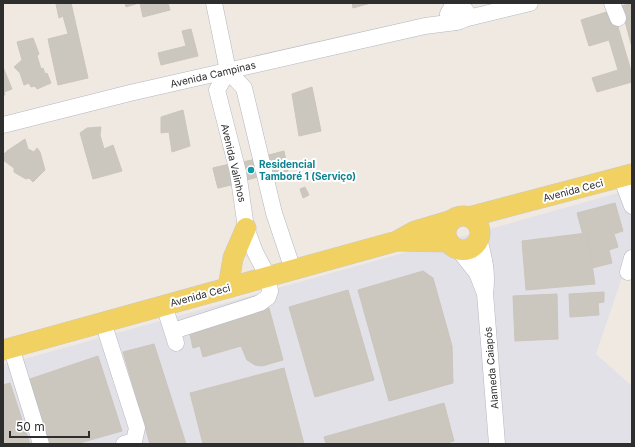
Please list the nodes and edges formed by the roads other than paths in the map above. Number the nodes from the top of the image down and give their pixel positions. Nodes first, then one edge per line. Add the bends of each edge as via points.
1 (214, 3) edge
2 (530, 3) edge
3 (612, 3) edge
4 (457, 10) edge
5 (618, 18) dead end
6 (228, 71) junction
7 (3, 125) edge
8 (258, 147) junction
9 (233, 151) junction
10 (627, 175) edge
11 (269, 191) junction
12 (243, 198) junction
13 (632, 206) edge
14 (470, 226) junction
15 (246, 228) junction
16 (397, 241) junction
17 (454, 245) junction
18 (293, 270) junction
19 (268, 277) junction
20 (228, 288) junction
21 (484, 293) junction
22 (164, 305) junction
23 (103, 322) junction
24 (7, 349) edge
25 (41, 444) edge
26 (124, 444) edge
27 (497, 444) edge

1 - 6 street
2 - 4 street, Avenida Campinas via 489,12
3 - 5 street
4 - 6 street, Avenida Campinas via 424,26
6 - 7 street, Avenida Campinas
6 - 8 street via 244,88
6 - 9 street, Avenida Valinhos via 217,90
8 - 9 street
8 - 11 street
9 - 12 street, Avenida Valinhos
10 - 13 street
10 - 14 main road, Avenida Ceci via 513,206
11 - 12 street
11 - 18 street
12 - 15 street, Avenida Valinhos
14 - 16 main road, Avenida Ceci via 415,231
14 - 17 main road via 447,231
14 - 17 main road via 471,248
14 - 21 street, Alameda Caiapós via 487,266
15 - 19 street, Avenida Valinhos
15 - 20 main road via 233,258
16 - 17 main road, Avenida Ceci
16 - 18 main road, Avenida Ceci
17 - 21 street, Alameda Caiapós via 476,273
18 - 19 main road, Avenida Ceci
19 - 20 main road, Avenida Ceci
19 - 22 street via 268,297 174,337
20 - 22 main road, Avenida Ceci
21 - 27 street, Alameda Caiapós
22 - 23 main road, Avenida Ceci
23 - 24 main road, Avenida Ceci
23 - 26 street via 137,428 134,440
24 - 25 street

